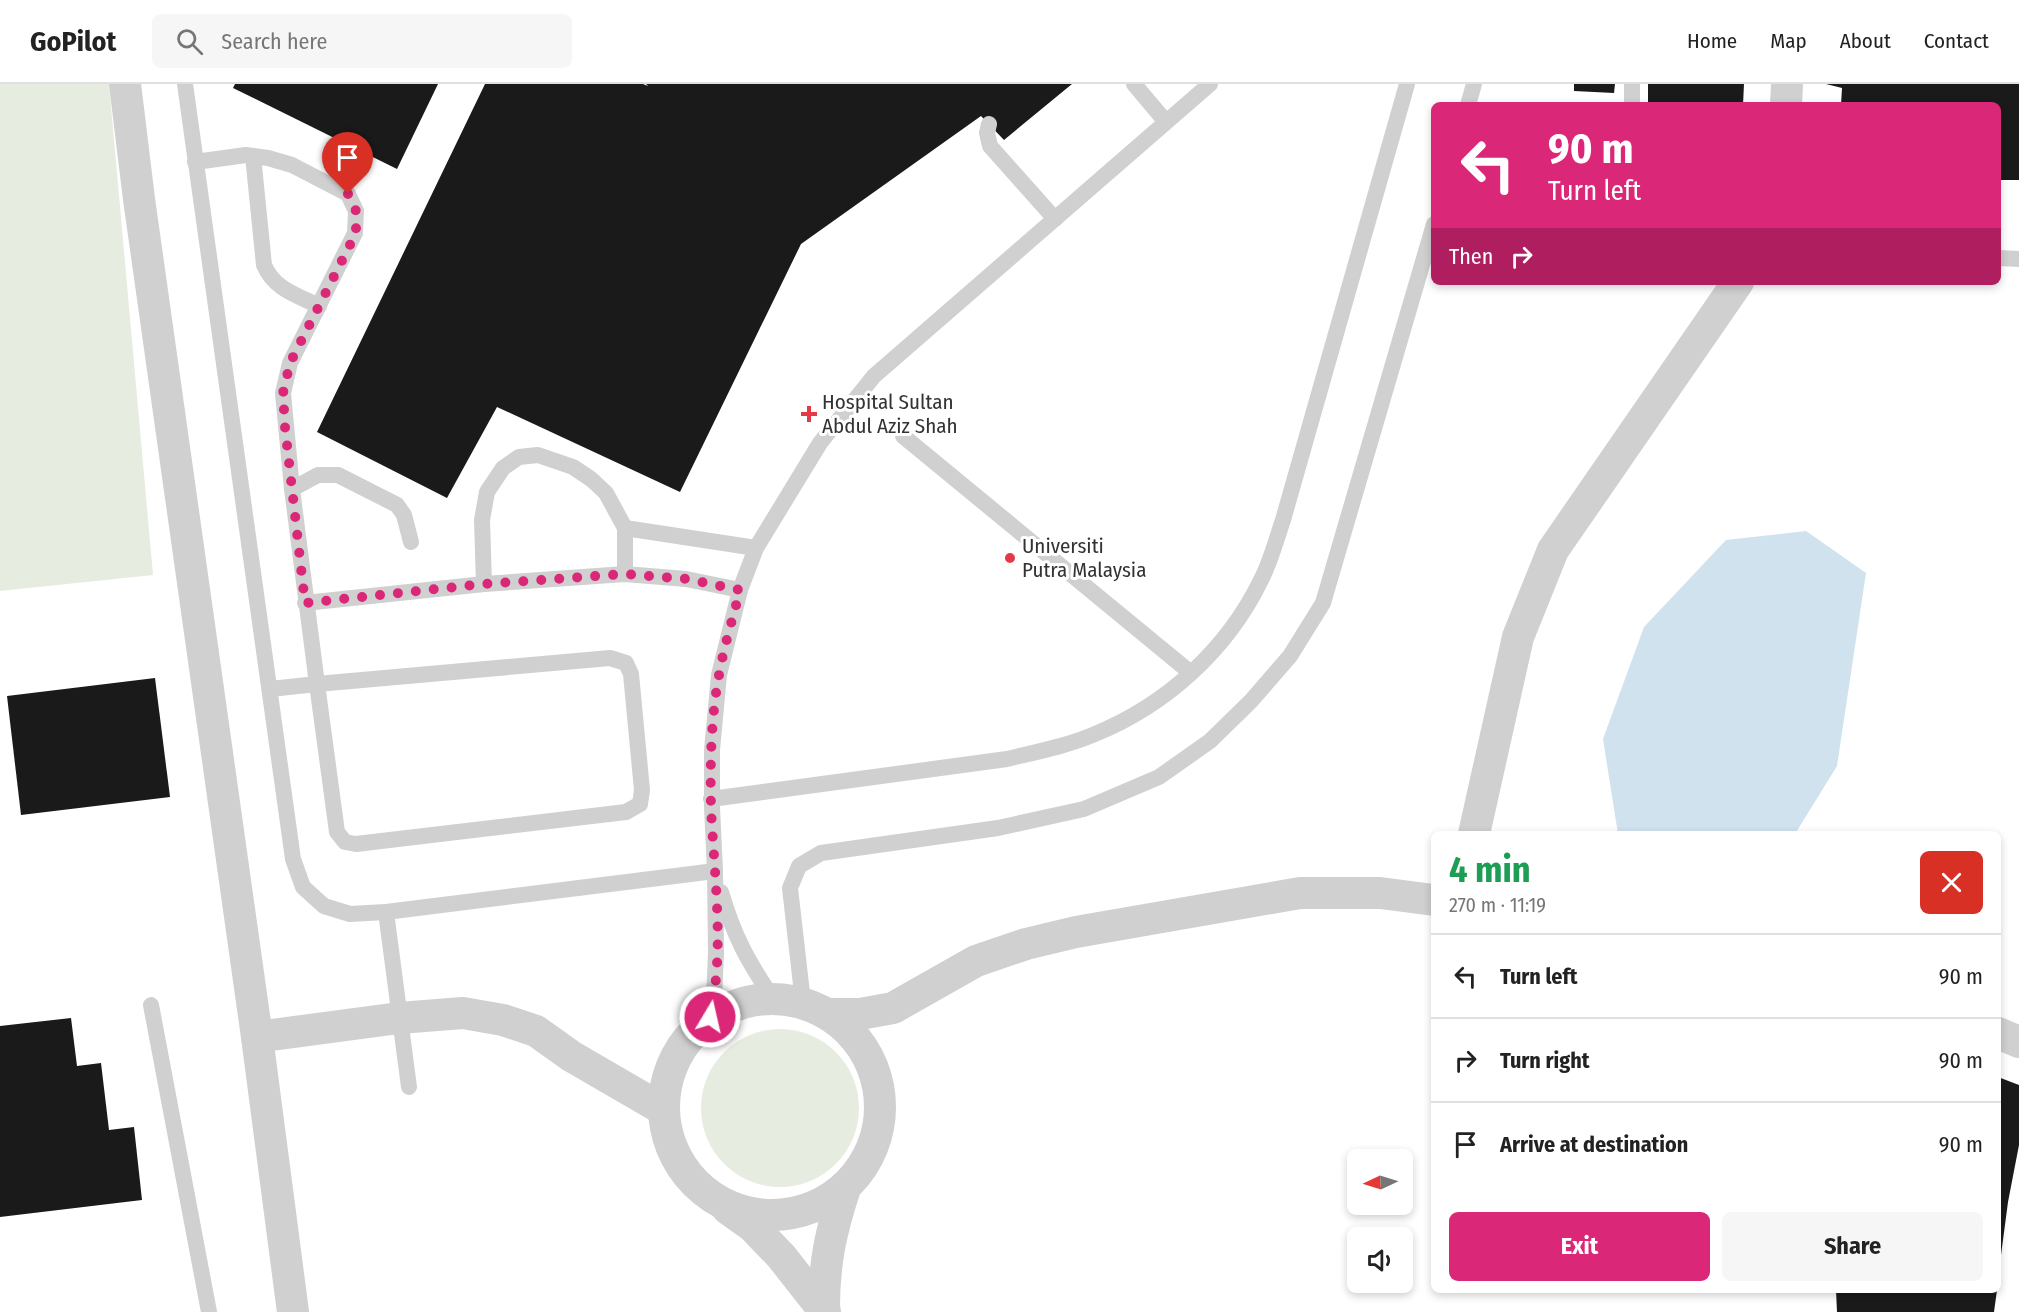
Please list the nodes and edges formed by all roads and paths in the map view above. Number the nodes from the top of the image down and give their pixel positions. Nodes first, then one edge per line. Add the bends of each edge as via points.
1 (126, 84) edge
2 (185, 84) edge
3 (1134, 84) edge
4 (1210, 84) edge
5 (1407, 84) edge
6 (1474, 84) edge
7 (1632, 84) edge
8 (1787, 84) edge
9 (1469, 102) edge
10 (1632, 102) edge
11 (1786, 102) edge
12 (1166, 122) junction
13 (989, 124) dead end
14 (253, 156) junction
15 (195, 162) junction
16 (1055, 219) junction
17 (1431, 234) edge
18 (2001, 258) edge
19 (2019, 259) edge
20 (1736, 285) edge
21 (319, 306) junction
22 (903, 436) dead end
23 (292, 489) junction
24 (625, 528) junction
25 (411, 542) dead end
26 (756, 548) junction
27 (625, 574) junction
28 (484, 584) junction
29 (740, 590) junction
30 (305, 603) junction
31 (1191, 673) junction
32 (317, 684) junction
33 (270, 689) junction
34 (711, 799) junction
35 (1475, 831) edge
36 (716, 871) junction
37 (1431, 900) edge
38 (386, 912) junction
39 (772, 997) junction
40 (151, 1005) dead end
41 (816, 1008) junction
42 (893, 1008) junction
43 (710, 1017) junction
44 (399, 1018) junction
45 (2001, 1034) edge
46 (257, 1037) junction
47 (2019, 1042) edge
48 (872, 1063) junction
49 (669, 1074) junction
50 (611, 1080) junction
51 (409, 1087) dead end
52 (664, 1110) junction
53 (845, 1188) junction
54 (716, 1200) junction
55 (824, 1310) edge
56 (209, 1312) edge
57 (293, 1312) edge

1 - 46 street
2 - 15 lane
3 - 12 lane
4 - 12 lane
5 - 31 lane via 1283,520 1262,579 1241,617
6 - 9 lane
7 - 10 lane
8 - 11 street
12 - 16 lane
13 - 16 lane via 990,146
14 - 15 lane
14 - 21 lane via 264,265 269,277
14 - 21 lane via 292,165 348,194 356,211 356,233
15 - 33 lane
16 - 26 lane via 874,376 820,443
17 - 41 lane via 1323,603 1290,656 1210,741 1159,777 1095,805 998,828 821,853 799,866 790,888
18 - 19 lane
20 - 35 street via 1553,550 1518,637
21 - 23 lane via 290,363 283,393
22 - 31 lane
23 - 25 lane via 318,475 338,475 397,505 404,514
23 - 30 lane
24 - 26 lane
24 - 27 lane
24 - 28 lane via 606,493 591,479 573,467 538,455 519,456 503,468 487,492 482,520
26 - 29 lane
27 - 28 lane
27 - 29 lane via 687,579
28 - 30 lane
29 - 34 lane via 719,675
30 - 32 lane
31 - 34 lane via 1136,714 1094,735 1048,749 1007,759
32 - 32 lane via 610,658 626,663 631,674 640,804 626,812 356,844 345,842 337,832
32 - 33 lane
33 - 38 lane via 293,859 303,886 324,906 350,914
34 - 36 lane
36 - 38 lane
36 - 39 lane via 731,926 748,962
36 - 43 lane via 716,953
37 - 42 street via 1380,893 1300,893 1076,932 976,961
38 - 44 lane
39 - 41 street
39 - 43 street via 743,1001
40 - 56 lane
41 - 42 street via 860,1014
41 - 48 street via 853,1034
42 - 48 street via 879,1035
43 - 49 street via 685,1042
44 - 46 street
44 - 50 street via 463,1013 503,1020 536,1031
44 - 51 lane
45 - 47 street
46 - 57 street
48 - 53 street via 880,1095 878,1130 866,1161
49 - 50 street
49 - 52 street
50 - 52 street
52 - 54 street via 670,1145 682,1166
53 - 54 street via 817,1206 784,1216 748,1213
53 - 55 street via 827,1251
54 - 55 street via 752,1226

